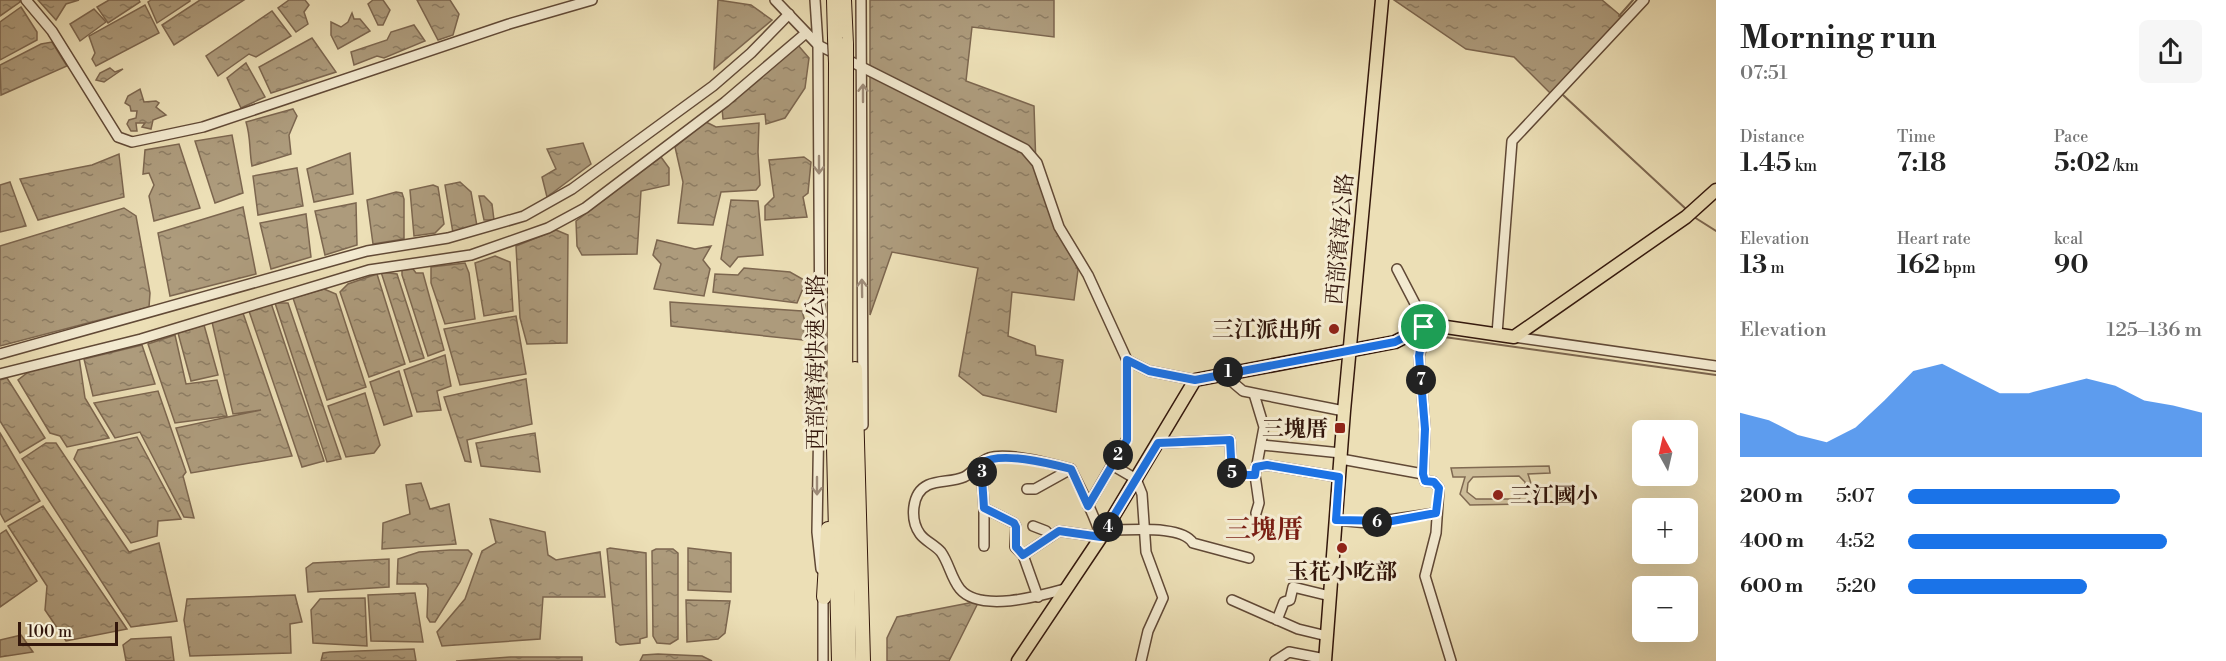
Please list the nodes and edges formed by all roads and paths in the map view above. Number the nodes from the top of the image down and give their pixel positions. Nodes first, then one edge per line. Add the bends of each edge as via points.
1 (26, 0) edge
2 (592, 0) edge
3 (775, 0) edge
4 (815, 0) edge
5 (861, 0) edge
6 (1382, 0) edge
7 (1644, 0) edge
8 (837, 2) edge
9 (791, 16) junction
10 (805, 32) junction
11 (818, 45) junction
12 (863, 65) junction
13 (1716, 190) edge
14 (842, 203) junction
15 (1397, 269) dead end
16 (1424, 327) junction
17 (1497, 334) junction
18 (1514, 337) junction
19 (1350, 350) junction
20 (0, 354) edge
21 (1127, 360) junction
22 (1716, 366) edge
23 (1226, 373) junction
24 (0, 374) edge
25 (1195, 380) junction
26 (1254, 394) junction
27 (1344, 411) junction
28 (1158, 443) junction
29 (1262, 445) junction
30 (1341, 456) junction
31 (981, 463) junction
32 (1112, 465) junction
33 (1071, 469) junction
34 (1255, 471) junction
35 (1423, 474) junction
36 (1339, 477) junction
37 (1136, 479) junction
38 (1027, 489) dead end
39 (1088, 506) junction
40 (984, 508) junction
41 (1256, 513) dead end
42 (1436, 513) junction
43 (1336, 520) junction
44 (1033, 526) dead end
45 (1143, 532) junction
46 (1103, 534) junction
47 (1050, 537) junction
48 (984, 546) dead end
49 (1023, 555) junction
50 (1249, 558) dead end
51 (1065, 589) junction
52 (1330, 596) junction
53 (824, 597) junction
54 (1038, 597) junction
55 (1232, 600) dead end
56 (1277, 620) junction
57 (1327, 636) junction
58 (1325, 660) edge
59 (823, 661) edge
60 (839, 661) edge
61 (849, 661) edge
62 (863, 661) edge
63 (1018, 661) edge
64 (1142, 661) edge
65 (1275, 661) edge
66 (1451, 661) edge

1 - 2 street via 52,30 118,137 132,142 203,127 498,27
3 - 9 street
4 - 11 street
5 - 12 street
6 - 19 main road, 西部濱海公路
7 - 17 street via 1512,141
8 - 14 highway, 西部濱海快速公路, bridge via 841,41
9 - 10 street
9 - 20 street via 713,86 572,189 524,216 448,238 367,251
10 - 11 street
10 - 24 street via 754,80 585,208 548,228 471,255 369,270 141,339
11 - 12 street
11 -> 53 street via 817,532
12 - 21 street via 1024,149 1037,163 1059,227 1088,275
62 -> 12 street
13 - 18 main road via 1686,217
14 - 53 highway via 830,314 829,519
14 - 60 highway, 西部濱海快速公路 via 834,447
14 - 61 highway, 西部濱海快速公路
14 - 62 highway via 853,294
15 - 16 street
16 - 17 main road
16 - 19 main road via 1395,342
16 - 35 street via 1419,356 1425,429
17 - 18 main road
18 - 22 street
19 - 23 main road
19 - 27 main road, 西部濱海公路
21 - 25 street via 1149,371
21 - 32 street via 1127,440
23 - 25 main road
23 - 26 street via 1243,391
25 - 28 main road
26 - 27 street
26 - 29 street via 1263,418
27 - 30 main road, 西部濱海公路
28 - 34 street via 1230,440 1232,475
28 - 37 main road
29 - 30 street
29 - 34 street
30 - 35 street
30 - 36 main road, 西部濱海公路
31 - 33 street via 1002,457
31 - 40 street
31 - 54 street via 965,477 921,490 915,502 916,528 939,550 967,595 984,600
32 - 37 street
32 - 39 street
33 - 38 street via 1035,489
33 - 39 street
34 - 36 street via 1267,465
34 - 41 street via 1259,503
35 - 42 street via 1425,481 1434,482 1439,488
36 - 43 main road, 西部濱海公路
37 - 45 street via 1142,494
37 - 46 main road
39 - 46 street
40 - 48 street
40 - 49 street via 1014,523 1016,547
42 - 43 street via 1392,521
42 - 66 street via 1436,533 1425,576
43 - 52 main road, 西部濱海公路
44 - 47 street
45 - 46 street
45 - 50 street via 1164,529 1189,537 1193,543
45 - 64 street via 1163,598 1148,633
46 - 47 street via 1059,531
46 - 51 main road
47 - 49 street
49 - 54 street
51 - 54 street
51 - 63 main road
52 - 56 street via 1293,586 1290,600 1284,602
52 - 57 main road, 西部濱海公路
53 - 59 street
55 - 56 street
56 - 57 street
57 - 58 main road, 西部濱海公路
58 - 65 street via 1289,652

